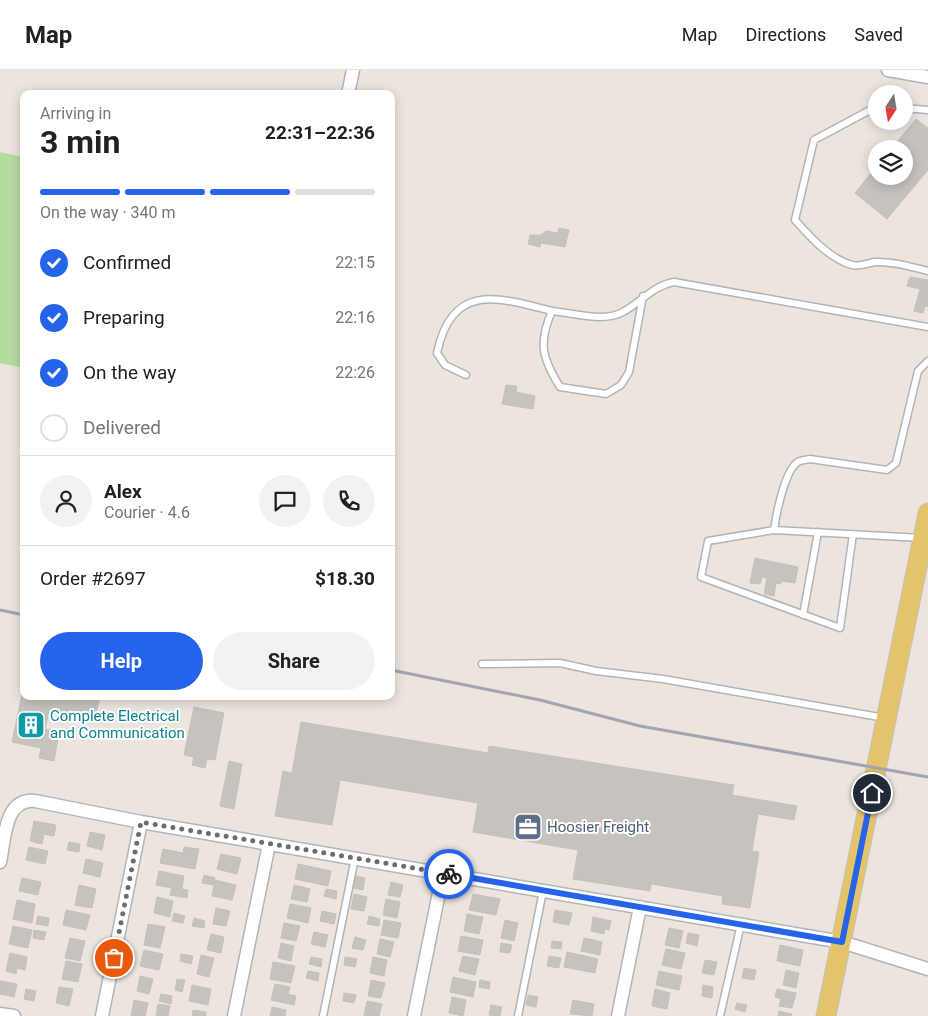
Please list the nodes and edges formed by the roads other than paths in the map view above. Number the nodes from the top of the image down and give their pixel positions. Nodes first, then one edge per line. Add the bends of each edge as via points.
1 (353, 70) edge
2 (888, 70) edge
3 (928, 77) edge
4 (349, 90) edge
5 (913, 109) edge
6 (928, 110) edge
7 (868, 111) edge
8 (928, 271) edge
9 (644, 296) junction
10 (552, 310) junction
11 (928, 327) edge
12 (928, 361) edge
13 (466, 375) dead end
14 (928, 513) edge
15 (774, 530) junction
16 (818, 532) junction
17 (852, 534) junction
18 (923, 538) junction
19 (803, 615) junction
20 (482, 664) dead end
21 (886, 718) junction
22 (141, 822) junction
23 (269, 844) junction
24 (355, 858) junction
25 (0, 862) edge
26 (443, 873) junction
27 (543, 890) junction
28 (640, 907) junction
29 (741, 924) junction
30 (842, 942) junction
31 (928, 969) edge
32 (0, 1014) edge
33 (14, 1016) edge
34 (102, 1016) edge
35 (234, 1016) edge
36 (324, 1016) edge
37 (414, 1016) edge
38 (518, 1016) edge
39 (618, 1016) edge
40 (720, 1016) edge
41 (826, 1016) edge

1 - 4 street
2 - 3 street
5 - 6 lane
7 - 8 lane via 814,140 795,220 812,240 843,262 854,266 882,263
9 - 10 lane via 611,316
9 - 10 lane via 629,372 621,385 606,394 560,386 546,365 543,332
9 - 11 lane via 663,284 674,282
10 - 13 lane via 504,299 467,303 445,327 437,353 445,365
12 - 15 lane via 918,372 896,463 887,470 810,459 798,462 791,469
14 - 18 main road
15 - 16 lane
15 - 19 lane via 708,541 701,577
16 - 17 lane
16 - 19 lane
17 - 18 lane
17 - 19 lane via 840,628
18 - 21 main road
20 - 21 lane via 560,663
21 - 30 main road
22 - 23 street
22 - 25 street via 25,800 17,803 8,820
22 - 34 street
23 - 24 street
23 - 35 street
24 - 26 street
24 - 36 lane
26 - 27 street
26 - 37 street
27 - 28 street
27 - 38 lane
28 - 29 street
28 - 39 street
29 - 30 street
29 - 40 lane
30 - 31 street
30 - 41 main road
32 - 33 street

